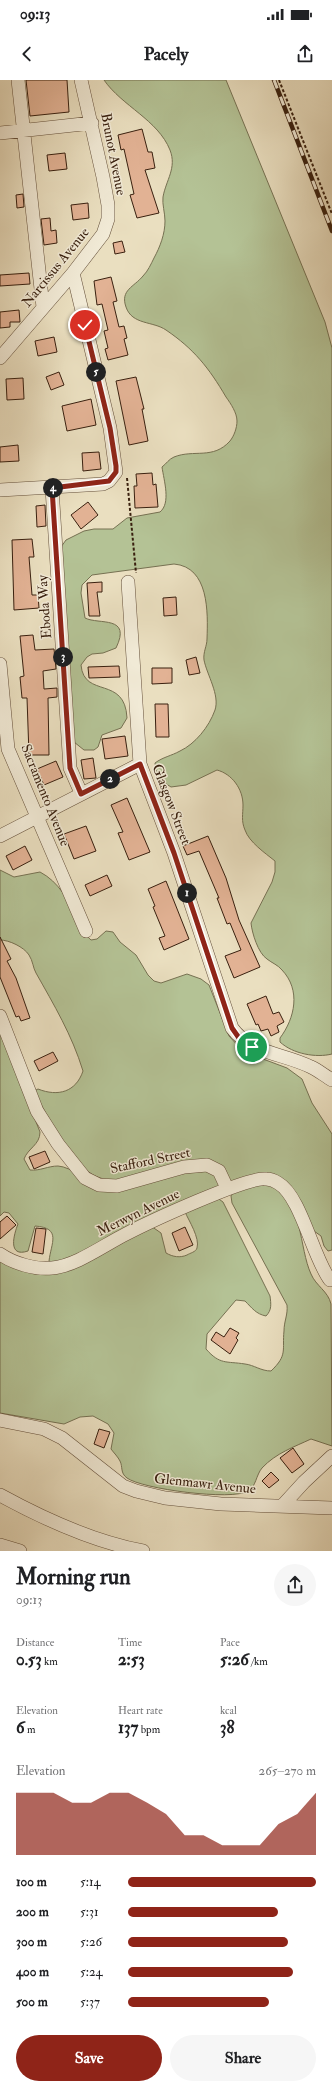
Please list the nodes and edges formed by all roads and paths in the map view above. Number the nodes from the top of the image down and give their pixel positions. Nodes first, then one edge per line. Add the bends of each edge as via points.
1 (18, 80) edge
2 (81, 80) edge
3 (279, 80) edge
4 (92, 123) junction
5 (23, 131) junction
6 (0, 133) edge
7 (332, 214) edge
8 (103, 234) joint
9 (73, 273) junction
10 (43, 307) junction
11 (0, 358) edge
12 (52, 488) junction
13 (0, 490) edge
14 (128, 582) dead end
15 (0, 664) edge
16 (140, 764) junction
17 (81, 794) junction
18 (36, 818) junction
19 (0, 836) edge
20 (86, 931) dead end
21 (0, 1016) edge
22 (332, 1080) edge
23 (227, 1188) junction
24 (0, 1254) edge
25 (330, 1280) dead end
26 (0, 1420) edge
27 (332, 1456) edge
28 (0, 1495) edge
29 (283, 1506) junction
30 (332, 1508) edge
31 (0, 1545) edge
32 (20, 1551) edge
33 (142, 1551) edge

1 - 5 street
2 - 4 street, Brunot Avenue
3 - 7 path
4 - 5 street
4 - 8 street, Brunot Avenue via 108,205 108,219
5 - 6 street
5 - 10 street
8 - 9 street, Narcissus Avenue
9 - 10 street, Narcissus Avenue
9 - 12 street via 110,428 116,466 113,478 103,484
10 - 11 street, Narcissus Avenue
12 - 13 street
12 - 17 street, Eboda Way via 70,768
14 - 16 street, Glasgow Street
15 - 18 street, Sacramento Avenue via 8,749
16 - 17 street
16 - 22 street, Glasgow Street via 174,853 232,1028 239,1038 252,1047 312,1067
17 - 18 street
18 - 19 street
18 - 20 street, Sacramento Avenue
21 - 23 street, Stafford Street via 37,1111 58,1144 85,1178 99,1185 117,1186 184,1167 208,1165 219,1170
23 - 24 street, Merwyn Avenue via 128,1233 86,1256 59,1266 32,1266
23 - 25 street, Merwyn Avenue via 266,1178 278,1183 288,1192 323,1271
26 - 29 street, Glenmawr Avenue via 44,1429 62,1438 123,1486 136,1491 165,1498 221,1504
27 - 29 street
28 - 33 street via 38,1516 126,1548
29 - 30 street, Glenmawr Avenue
31 - 32 street

